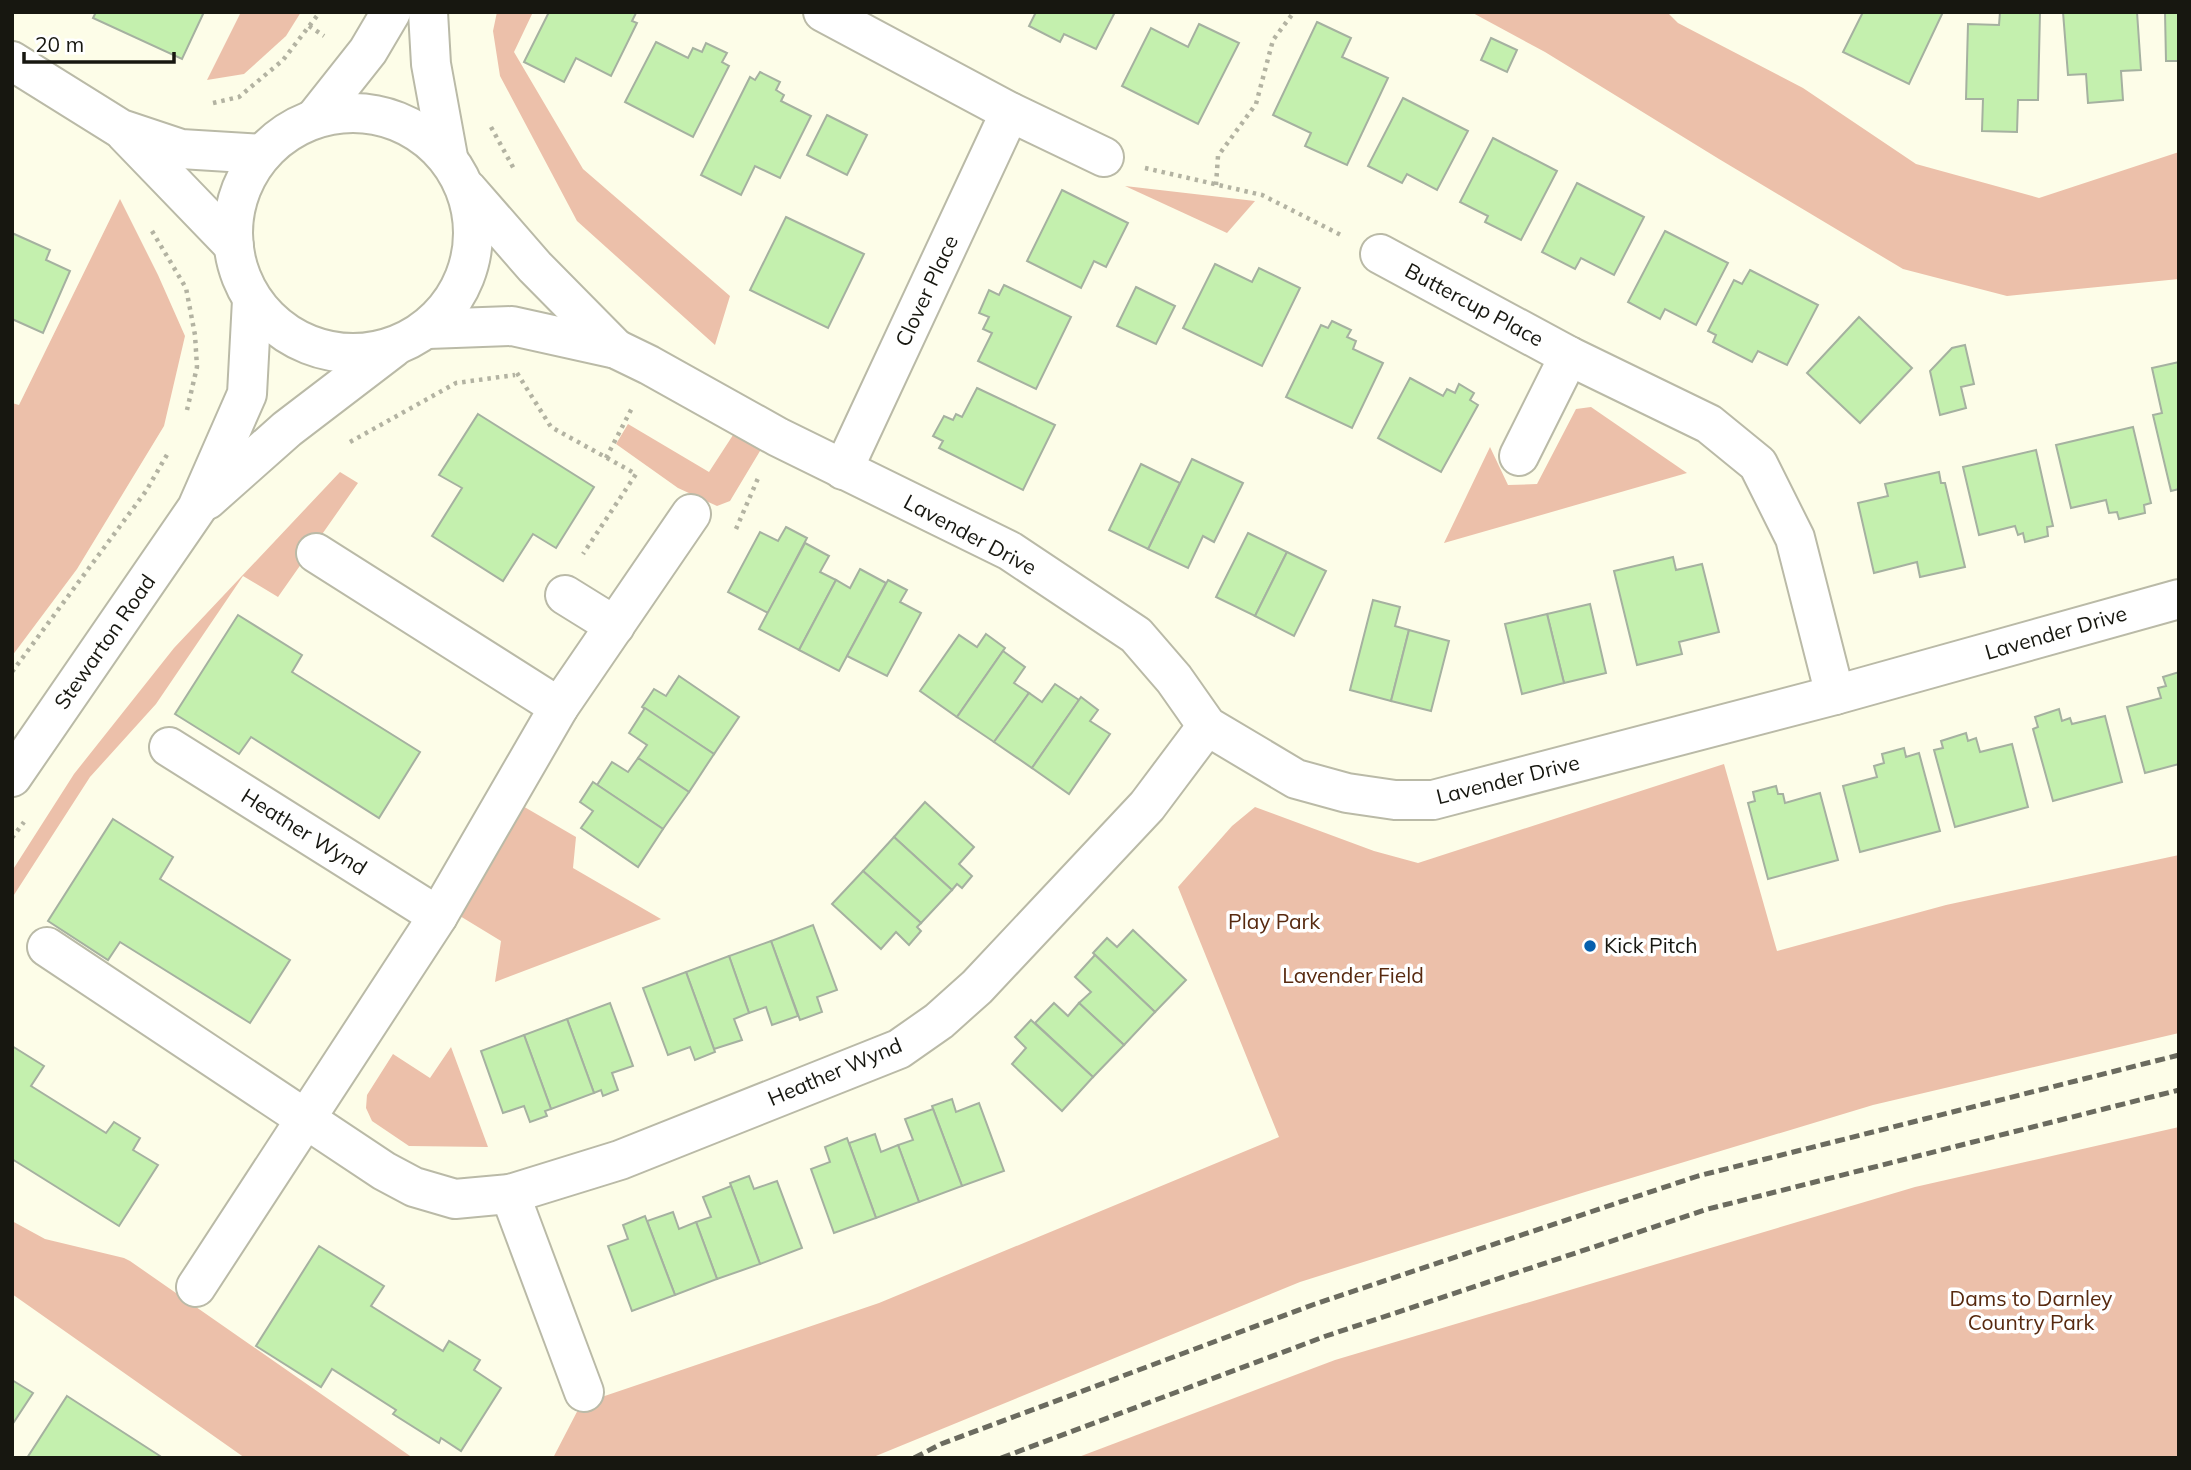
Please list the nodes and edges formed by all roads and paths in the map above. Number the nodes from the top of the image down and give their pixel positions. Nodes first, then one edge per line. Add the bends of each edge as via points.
1 (320, 12) edge
2 (391, 12) edge
3 (428, 12) edge
4 (823, 12) edge
5 (1294, 12) edge
6 (12, 61) edge
7 (1010, 112) junction
8 (315, 118) junction
9 (489, 124) dead end
10 (121, 129) junction
11 (203, 151) junction
12 (262, 154) junction
13 (448, 157) junction
14 (1104, 157) joint
15 (520, 177) dead end
16 (1216, 186) junction
17 (467, 189) junction
18 (183, 193) junction
19 (234, 246) junction
20 (1380, 254) joint
21 (252, 300) junction
22 (428, 329) junction
23 (393, 348) junction
24 (616, 349) junction
25 (1569, 356) junction
26 (518, 375) dead end
27 (634, 405) dead end
28 (186, 415) dead end
29 (778, 437) junction
30 (170, 449) dead end
31 (1519, 456) dead end
32 (606, 458) junction
33 (843, 470) junction
34 (197, 508) junction
35 (691, 513) joint
36 (316, 554) dead end
37 (565, 594) joint
38 (2179, 599) edge
39 (615, 626) junction
40 (12, 672) edge
41 (1835, 695) junction
42 (559, 707) junction
43 (1207, 726) junction
44 (169, 747) dead end
45 (12, 777) edge
46 (438, 916) junction
47 (47, 947) dead end
48 (307, 1119) junction
49 (510, 1194) junction
50 (196, 1287) dead end
51 (584, 1392) dead end

1 - 11 path via 283,60 239,97 205,105
2 - 8 street, Stewarton Road via 368,51
3 - 13 street, Stewarton Road via 431,64
4 - 7 street
5 - 16 path via 1273,40 1256,104 1218,156
6 - 10 street
7 - 14 street
7 - 33 street, Clover Place
8 - 12 street, Stewarton Road via 286,132
8 - 13 street, Stewarton Road via 346,112 385,116 419,132
9 - 15 path
10 - 11 street via 181,149
10 - 18 street
11 - 12 street
12 - 19 street, Stewarton Road via 244,180 232,220
13 - 17 street, Stewarton Road
14 - 16 path
16 - 20 path via 1262,195
17 - 22 street, Stewarton Road via 475,227 471,265 454,300
17 - 24 street, Lavender Drive via 534,267
18 - 19 street
18 - 28 path via 147,223 186,288 197,367
19 - 21 street, Stewarton Road
20 - 25 street, Buttercup Place
21 - 23 street, Stewarton Road via 281,330 316,349
21 - 34 street, Stewarton Road via 247,394
22 - 23 street, Stewarton Road
22 - 24 street, Lavender Drive via 512,326
23 - 34 street, Stewarton Road via 287,429
24 - 29 street, Lavender Drive
25 - 31 street, Buttercup Place
25 - 41 street, Buttercup Place via 1709,424 1758,464 1796,538
26 - 32 path via 551,427
27 - 32 path
29 - 33 street, Lavender Drive
29 - 35 path via 736,531
30 - 40 path via 146,491
32 - 37 path via 636,474 564,584
33 - 43 street, Lavender Drive via 1010,551 1136,635
34 - 45 street, Stewarton Road
35 - 39 street
36 - 42 street
37 - 39 street
38 - 41 street, Lavender Drive
39 - 42 street
41 - 43 street, Lavender Drive via 1433,800 1347,793 1296,779
42 - 46 street
43 - 49 street, Heather Wynd via 1147,806 977,987 899,1049 620,1160
44 - 46 street, Heather Wynd
46 - 48 street
47 - 48 street, Heather Wynd
48 - 49 street, Heather Wynd via 415,1187 455,1199
48 - 50 street
49 - 51 street

